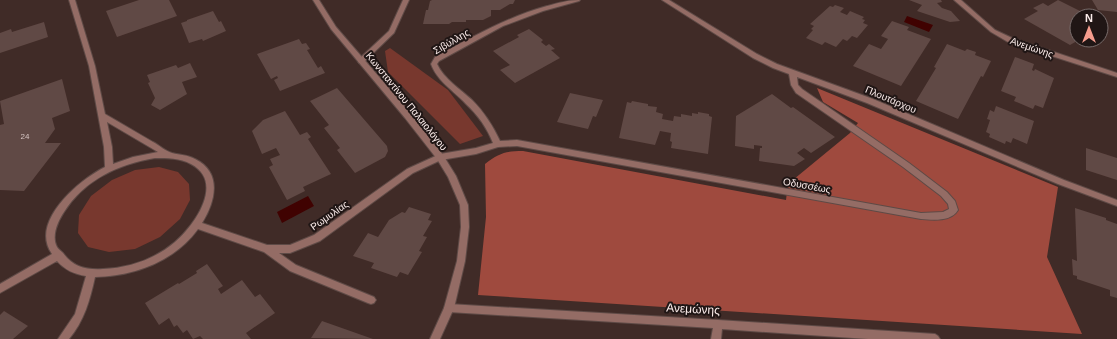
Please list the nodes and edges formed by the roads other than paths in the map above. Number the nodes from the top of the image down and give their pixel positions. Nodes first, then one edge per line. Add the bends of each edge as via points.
1 (72, 0) edge
2 (316, 0) edge
3 (406, 0) edge
4 (577, 0) edge
5 (665, 0) edge
6 (957, 0) edge
7 (361, 61) junction
8 (792, 72) junction
9 (1117, 75) edge
10 (101, 115) junction
11 (498, 144) junction
12 (170, 154) junction
13 (440, 157) junction
14 (109, 168) junction
15 (1117, 203) edge
16 (197, 225) junction
17 (267, 250) junction
18 (59, 255) junction
19 (91, 273) junction
20 (0, 289) edge
21 (371, 300) dead end
22 (449, 308) junction
23 (718, 324) junction
24 (63, 339) edge
25 (435, 339) edge
26 (716, 339) edge
27 (935, 339) edge

1 - 10 street via 92,66
2 - 7 street, Κωνσταντίνου Παλαιολόγου via 333,28
3 - 7 street via 392,32
4 - 11 street, Σιβύλλης via 501,25 437,58 435,70 464,96 489,125
5 - 8 street, Πλουτάρχου via 755,56
6 - 9 street, Ανεμώνης via 993,31 1010,40
7 - 13 street, Κωνσταντίνου Παλαιολόγου
8 - 11 street, Οδυσσέως via 799,91 906,165 952,203 954,210 941,217 921,216 524,145
8 - 15 street, Πλουτάρχου via 870,101
10 - 12 street
10 - 14 street via 108,147
11 - 13 street, Οδυσσέως via 476,151
12 - 14 street via 140,157
12 - 16 street via 193,161 207,176 210,197
13 - 17 street, Ρωμυλίας via 410,171 317,238 290,250
13 - 22 street, Κωνσταντίνου Παλαιολόγου via 452,176 464,205 465,228 461,261
14 - 18 street via 81,186 70,197 54,222 52,246
16 - 17 street, Ρωμυλίας
16 - 19 street via 175,246 143,264 108,273
17 - 21 street via 293,268
18 - 19 street via 65,264
18 - 20 street
19 - 24 street via 82,313
22 - 23 street, Ανεμώνης
22 - 25 street, Κωνσταντίνου Παλαιολόγου
23 - 26 street
23 - 27 street, Ανεμώνης

